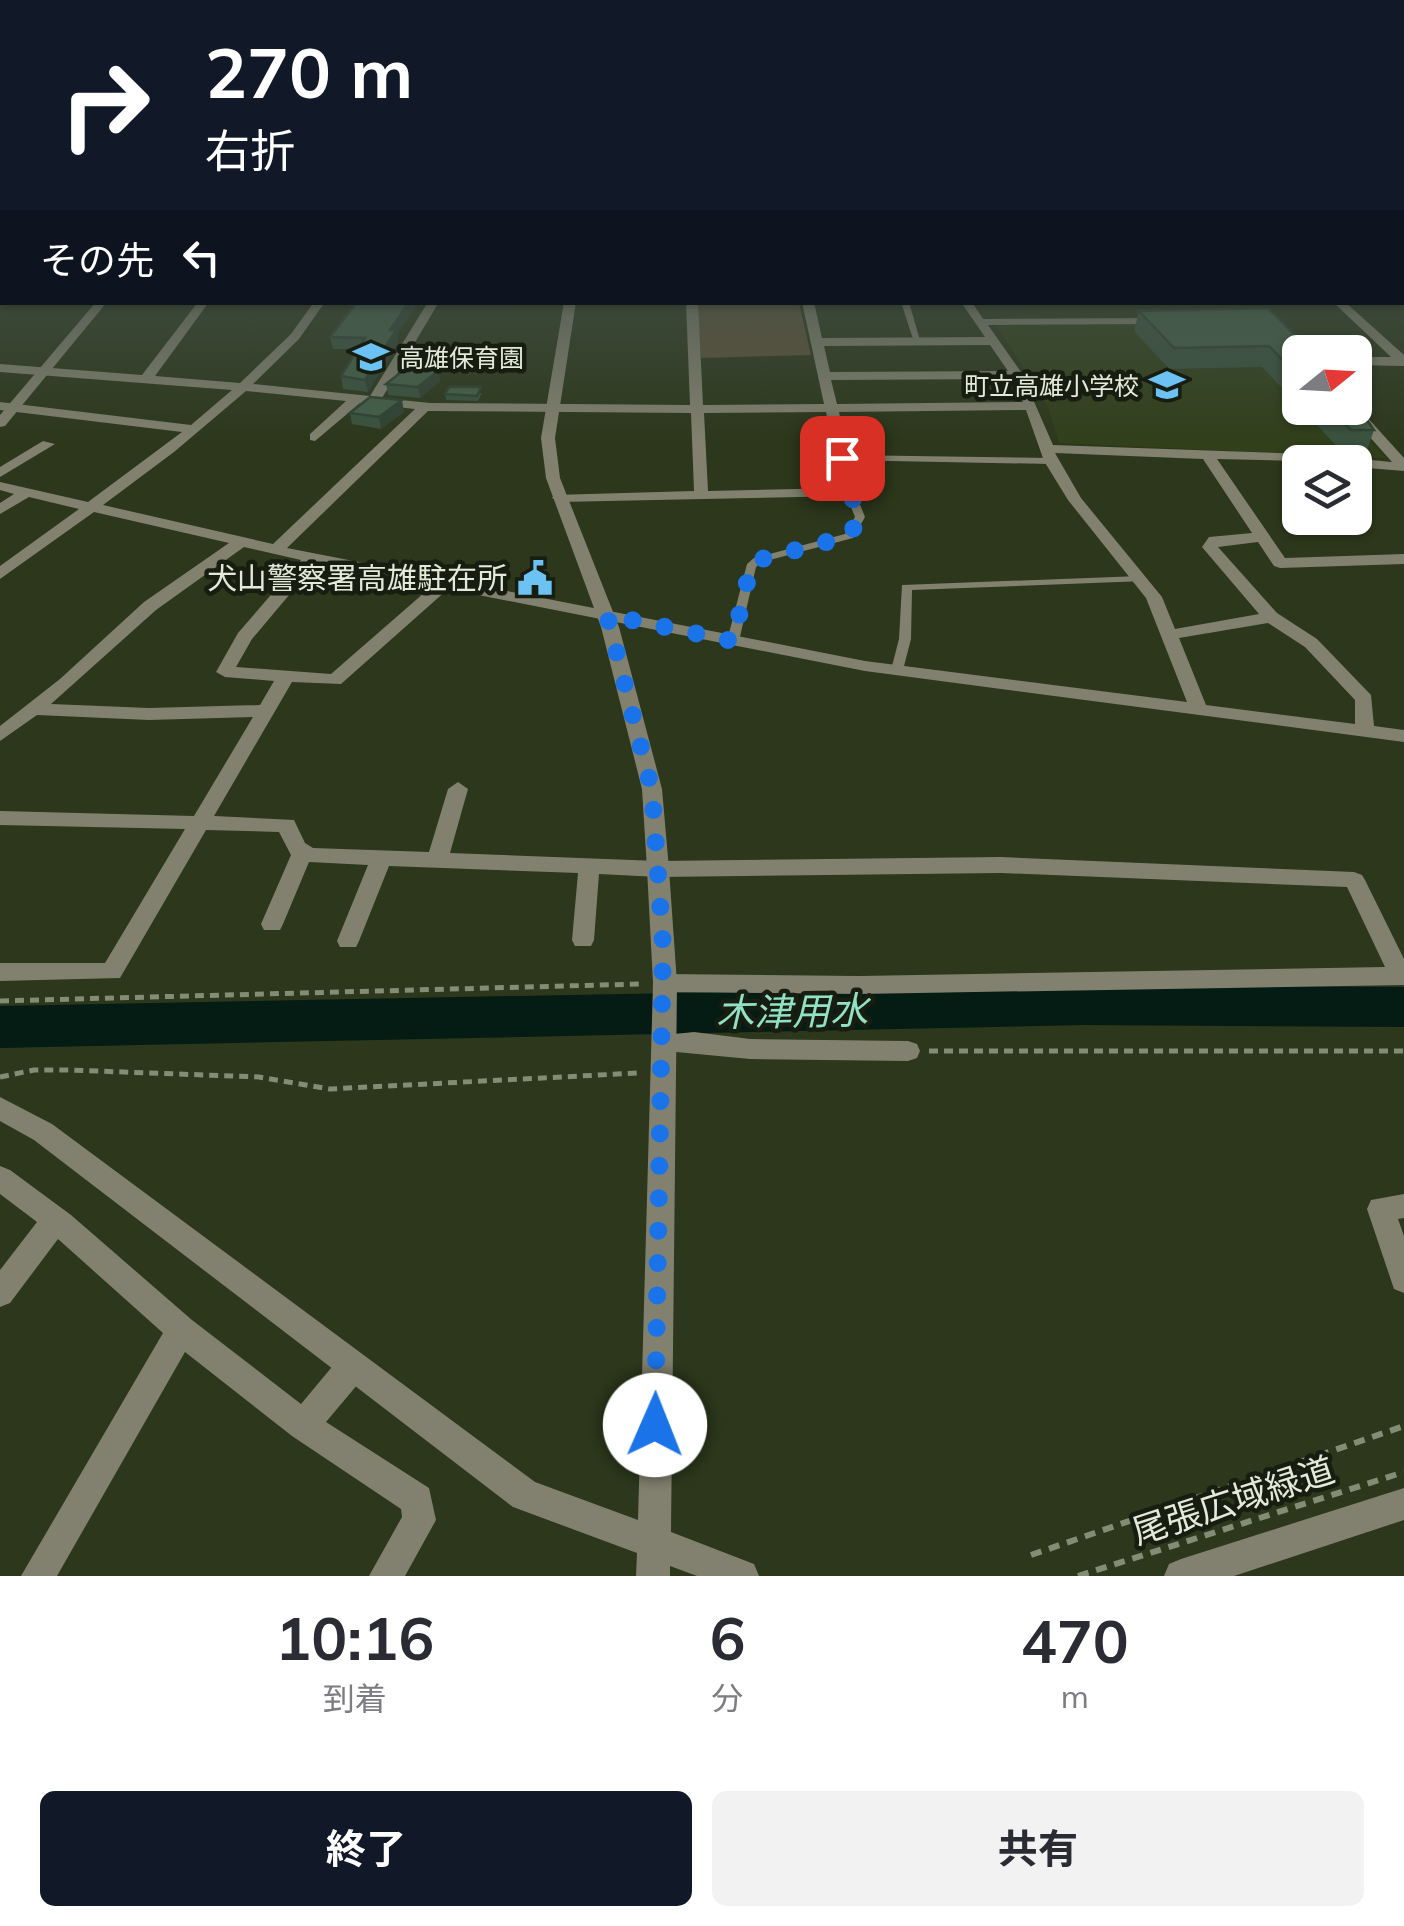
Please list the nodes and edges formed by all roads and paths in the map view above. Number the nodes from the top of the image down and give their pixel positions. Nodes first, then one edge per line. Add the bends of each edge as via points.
1 (100, 305) edge
2 (202, 305) edge
3 (318, 305) edge
4 (432, 305) edge
5 (570, 305) edge
6 (692, 305) edge
7 (809, 305) edge
8 (906, 305) edge
9 (968, 305) edge
10 (1341, 305) edge
11 (1180, 321) edge
12 (982, 322) junction
13 (817, 342) junction
14 (918, 342) junction
15 (995, 342) junction
16 (1372, 361) edge
17 (1403, 361) edge
18 (396, 362) junction
19 (452, 362) dead end
20 (0, 368) edge
21 (44, 372) junction
22 (1016, 375) junction
23 (824, 376) junction
24 (146, 379) junction
25 (243, 388) junction
26 (358, 398) junction
27 (374, 400) junction
28 (426, 406) junction
29 (1031, 406) junction
30 (7, 407) edge
31 (832, 408) junction
32 (554, 410) junction
33 (697, 410) junction
34 (0, 423) edge
35 (1367, 425) edge
36 (192, 429) junction
37 (315, 438) dead end
38 (48, 444) dead end
39 (1049, 455) junction
40 (1208, 456) junction
41 (842, 458) junction
42 (1404, 467) edge
43 (0, 473) edge
44 (0, 486) edge
45 (26, 492) junction
46 (850, 492) junction
47 (701, 494) junction
48 (559, 498) junction
49 (89, 506) junction
50 (0, 510) edge
51 (1262, 537) junction
52 (241, 542) junction
53 (276, 550) junction
54 (312, 558) junction
55 (1404, 559) edge
56 (0, 574) edge
57 (1140, 579) junction
58 (443, 584) junction
59 (607, 615) junction
60 (1271, 617) junction
61 (1170, 635) junction
62 (733, 641) junction
63 (896, 670) junction
64 (285, 678) junction
65 (1198, 707) junction
66 (36, 709) junction
67 (265, 711) junction
68 (1365, 732) junction
69 (0, 735) edge
70 (1404, 736) edge
71 (458, 789) dead end
72 (0, 818) edge
73 (197, 822) junction
74 (303, 852) junction
75 (381, 858) junction
76 (438, 860) junction
77 (589, 866) junction
78 (658, 869) junction
79 (272, 924) dead end
80 (582, 940) dead end
81 (348, 941) dead end
82 (0, 972) edge
83 (1402, 976) edge
84 (665, 990) junction
85 (0, 1001) edge
86 (663, 1050) junction
87 (908, 1051) joint
88 (1404, 1051) edge
89 (0, 1077) edge
90 (0, 1108) edge
91 (0, 1178) edge
92 (1404, 1206) edge
93 (55, 1220) junction
94 (1404, 1279) edge
95 (0, 1293) edge
96 (181, 1330) junction
97 (352, 1368) junction
98 (304, 1425) junction
99 (1404, 1426) edge
100 (1404, 1472) edge
101 (1404, 1504) edge
102 (1030, 1555) dead end
103 (653, 1559) edge
104 (38, 1576) edge
105 (386, 1576) edge
106 (742, 1576) edge
107 (1078, 1576) edge
108 (1182, 1576) edge

1 - 21 street
2 - 24 street
3 - 25 street via 310,322
4 - 18 street
5 - 32 street
6 - 33 street
7 - 13 street
8 - 14 lane
9 - 12 street
10 - 17 street
11 - 12 street
12 - 15 street
13 - 14 street
13 - 23 street
14 - 15 street
15 - 22 street
16 - 17 street
18 - 19 street
18 - 27 street
20 - 21 street
21 - 24 street
21 - 30 street
22 - 23 street
22 - 29 street
23 - 31 street
24 - 25 street
25 - 26 street
25 - 36 street
26 - 27 street
26 - 37 street
27 - 28 street
28 - 32 street
28 - 53 street
29 - 31 street
29 - 39 street
30 - 34 street
30 - 36 street
31 - 33 street
31 - 41 street
32 - 33 street
32 - 48 street via 548,438
33 - 47 street
35 - 42 street
36 - 49 street
38 - 43 street
39 - 40 street
39 - 41 lane
39 - 57 street via 1075,500
40 - 42 street
40 - 51 street
41 - 46 street
44 - 45 street
45 - 49 street
45 - 50 street
46 - 47 street
46 - 62 lane via 860,517 849,536 751,566
47 - 48 street
48 - 59 street
49 - 52 street
49 - 56 street
51 - 55 street via 1280,564
51 - 60 street via 1226,537 1210,547
52 - 53 street
52 - 66 street via 150,606
53 - 54 street
54 - 58 street
54 - 64 street via 244,637 226,672
57 - 61 street
57 - 63 lane via 906,588 905,639
58 - 59 street
58 - 64 street via 335,680
59 - 62 street
59 - 78 street via 652,790
60 - 61 street
60 - 68 street via 1311,643 1364,699
61 - 65 street
62 - 63 street
63 - 65 street
64 - 67 street
65 - 68 street
66 - 67 street
66 - 69 street
67 - 73 street
68 - 70 street
71 - 76 street
72 - 73 street
73 - 74 street via 287,824
73 - 82 street via 112,972
74 - 75 street
74 - 79 street
75 - 76 street
75 - 81 street
76 - 77 street
77 - 78 street
77 - 80 street
78 - 83 street via 1001,865 1354,880
78 - 84 street
83 - 84 street
84 - 85 path
84 - 86 street
86 - 87 street via 694,1042
86 - 89 path via 330,1089 228,1074 74,1068
86 - 103 street
87 - 88 path
90 - 97 street via 44,1132
91 - 93 street
92 - 94 street via 1380,1209
93 - 95 street
93 - 96 street
96 - 98 street
96 - 104 street
97 - 98 street
97 - 103 street via 525,1495
98 - 105 street via 417,1500 419,1520
99 - 102 path
100 - 107 path, 尾張広域緑道
101 - 108 street
103 - 106 street

